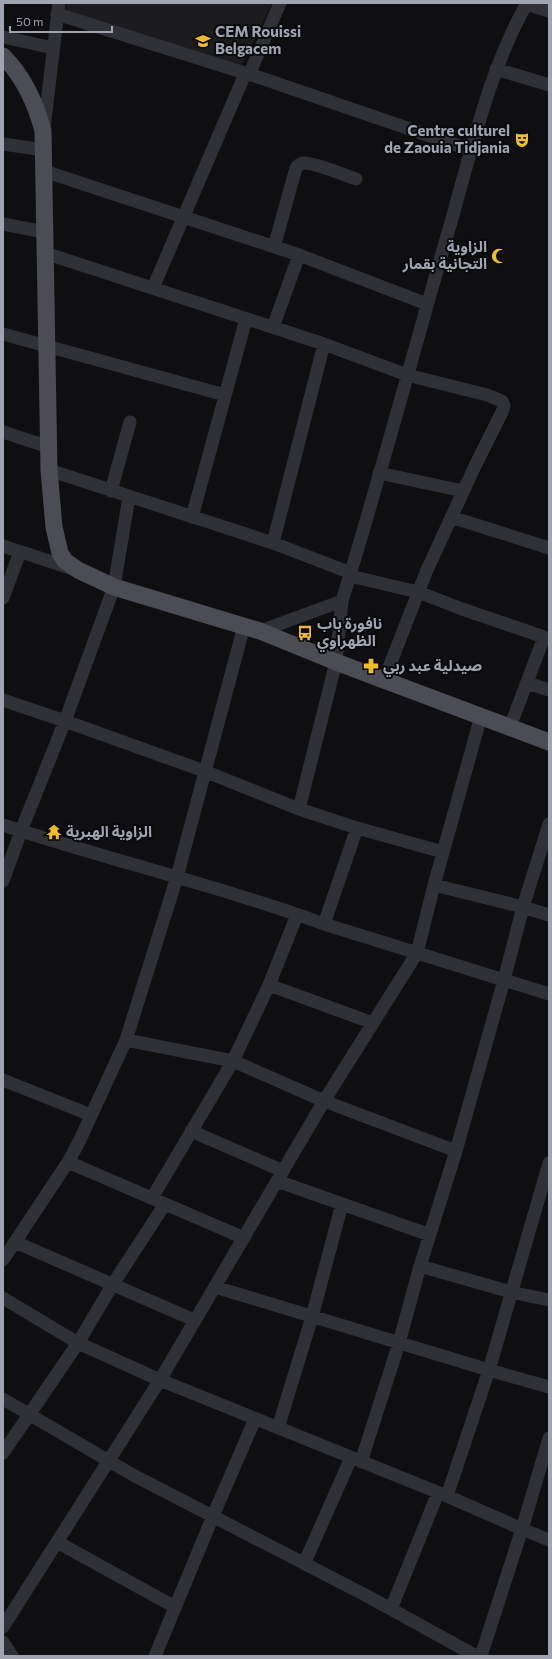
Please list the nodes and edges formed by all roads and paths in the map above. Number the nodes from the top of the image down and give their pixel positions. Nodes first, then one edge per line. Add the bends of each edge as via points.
1 (280, 3) edge
2 (527, 4) edge
3 (58, 8) edge
4 (549, 11) edge
5 (3, 37) edge
6 (53, 48) junction
7 (3, 56) edge
8 (496, 69) junction
9 (247, 75) junction
10 (549, 85) edge
11 (43, 131) junction
12 (3, 144) edge
13 (44, 150) junction
14 (471, 150) junction
15 (44, 170) junction
16 (356, 179) dead end
17 (184, 217) junction
18 (3, 224) edge
19 (44, 232) junction
20 (274, 247) junction
21 (45, 253) junction
22 (299, 255) junction
23 (153, 288) junction
24 (427, 304) junction
25 (246, 319) junction
26 (272, 327) junction
27 (3, 334) edge
28 (324, 344) junction
29 (47, 346) junction
30 (407, 375) junction
31 (225, 395) junction
32 (130, 422) dead end
33 (3, 432) edge
34 (49, 447) junction
35 (49, 470) junction
36 (379, 473) junction
37 (111, 491) junction
38 (463, 491) junction
39 (129, 497) junction
40 (192, 517) junction
41 (451, 517) junction
42 (273, 543) junction
43 (3, 546) edge
44 (549, 548) edge
45 (20, 552) junction
46 (78, 570) junction
47 (350, 575) junction
48 (114, 587) junction
49 (418, 592) junction
50 (3, 598) edge
51 (342, 601) junction
52 (244, 626) junction
53 (260, 631) junction
54 (547, 638) edge
55 (336, 662) junction
56 (384, 680) junction
57 (527, 683) junction
58 (549, 690) edge
59 (3, 700) edge
60 (481, 716) junction
61 (66, 721) junction
62 (510, 727) junction
63 (549, 742) edge
64 (204, 771) junction
65 (299, 809) junction
66 (549, 824) edge
67 (3, 825) edge
68 (356, 828) junction
69 (21, 831) junction
70 (442, 852) junction
71 (176, 877) junction
72 (3, 881) edge
73 (434, 885) junction
74 (523, 906) junction
75 (297, 915) junction
76 (549, 915) edge
77 (324, 924) junction
78 (417, 953) junction
79 (504, 980) junction
80 (269, 985) junction
81 (549, 994) edge
82 (373, 1023) junction
83 (126, 1040) junction
84 (233, 1061) junction
85 (3, 1080) edge
86 (324, 1102) junction
87 (91, 1115) junction
88 (191, 1131) junction
89 (456, 1151) junction
90 (68, 1162) junction
91 (549, 1163) edge
92 (280, 1176) junction
93 (152, 1198) junction
94 (166, 1204) junction
95 (342, 1204) junction
96 (430, 1235) junction
97 (244, 1238) junction
98 (16, 1242) junction
99 (3, 1260) edge
100 (420, 1266) junction
101 (113, 1284) junction
102 (215, 1287) junction
103 (511, 1292) junction
104 (3, 1298) edge
105 (549, 1300) edge
106 (312, 1317) junction
107 (194, 1320) junction
108 (78, 1343) junction
109 (399, 1343) junction
110 (489, 1370) junction
111 (160, 1380) junction
112 (549, 1387) edge
113 (3, 1399) edge
114 (29, 1414) junction
115 (255, 1419) junction
116 (278, 1428) junction
117 (549, 1438) edge
118 (3, 1454) edge
119 (108, 1460) junction
120 (356, 1460) junction
121 (443, 1495) junction
122 (213, 1516) junction
123 (522, 1529) junction
124 (549, 1540) edge
125 (57, 1542) junction
126 (304, 1564) junction
127 (175, 1607) junction
128 (391, 1609) junction
129 (3, 1627) edge
130 (3, 1642) edge
131 (12, 1656) edge
132 (155, 1656) edge
133 (476, 1656) edge
134 (481, 1656) edge

1 - 9 street
2 - 4 street
2 - 8 street
3 - 6 street
3 - 9 street
5 - 6 street
6 - 11 street
7 - 11 main road via 33,99
8 - 10 street
8 - 14 street
9 - 14 street
9 - 17 street
11 - 13 main road
12 - 13 street
13 - 15 main road
14 - 24 street
15 - 17 street
15 - 19 main road
16 - 20 street via 311,164 298,165
17 - 20 street
17 - 23 street
18 - 19 street
19 - 21 main road
20 - 22 street
21 - 23 street
21 - 29 main road
22 - 24 street
22 - 26 street
23 - 25 street
24 - 30 street
25 - 26 street
25 - 31 street
26 - 28 street
27 - 29 street
28 - 30 street
28 - 42 street
29 - 31 street
29 - 34 main road
30 - 36 street
30 - 38 street via 502,401 502,412
31 - 40 street
32 - 37 street
33 - 34 street
34 - 35 main road
35 - 37 street
35 - 46 main road via 54,527 60,553 65,561
36 - 38 street
36 - 47 street
37 - 39 street
38 - 41 street
39 - 40 street
39 - 48 street
40 - 42 street
41 - 44 street
41 - 49 street
42 - 47 street
43 - 45 street
45 - 46 street
45 - 50 street
46 - 48 main road
47 - 49 street
47 - 51 street
48 - 52 main road
48 - 61 street
49 - 54 street
49 - 56 street
51 - 53 street
51 - 55 street
52 - 53 main road
52 - 64 street
53 - 55 main road
54 - 57 street
55 - 56 main road
55 - 65 street
56 - 60 main road
57 - 58 street
57 - 62 street
59 - 61 street
60 - 62 main road
60 - 70 street
61 - 64 street
61 - 69 street
62 - 63 main road
64 - 65 street
64 - 71 street
65 - 68 street
66 - 74 street
67 - 69 street
68 - 70 street
68 - 77 street
69 - 71 street
69 - 72 street
70 - 73 street
71 - 75 street
71 - 83 street
73 - 74 street
73 - 78 street
74 - 76 street
74 - 79 street
75 - 77 street
75 - 80 street
77 - 78 street
78 - 79 street
78 - 82 street
79 - 81 street
79 - 89 street
80 - 82 street
80 - 84 street
82 - 86 street
83 - 84 street
83 - 87 street
84 - 86 street
84 - 88 street
85 - 87 street
86 - 89 street
86 - 92 street
87 - 90 street
88 - 92 street
88 - 93 street
89 - 96 street
90 - 93 street
90 - 98 street
91 - 103 street
92 - 95 street
92 - 97 street
93 - 94 street
94 - 97 street
94 - 101 street
95 - 96 street
95 - 106 street
96 - 100 street
97 - 102 street
98 - 99 street
98 - 101 street
100 - 103 street
100 - 109 street
101 - 107 street
101 - 108 street
102 - 106 street
102 - 107 street
103 - 105 street
103 - 110 street
104 - 108 street
106 - 109 street
106 - 116 street
107 - 111 street
108 - 111 street
108 - 114 street
109 - 110 street
109 - 120 street
110 - 112 street
110 - 121 street
111 - 115 street
111 - 119 street
113 - 114 street
114 - 118 street
114 - 119 street
115 - 116 street
115 - 122 street
116 - 120 street
117 - 123 street
119 - 122 street
119 - 125 street
120 - 121 street
120 - 126 street
121 - 123 street
121 - 128 street
122 - 126 street
122 - 127 street
123 - 124 street
123 - 134 street
125 - 127 street
125 - 129 street
126 - 128 street
127 - 132 street
128 - 133 street
130 - 131 street

